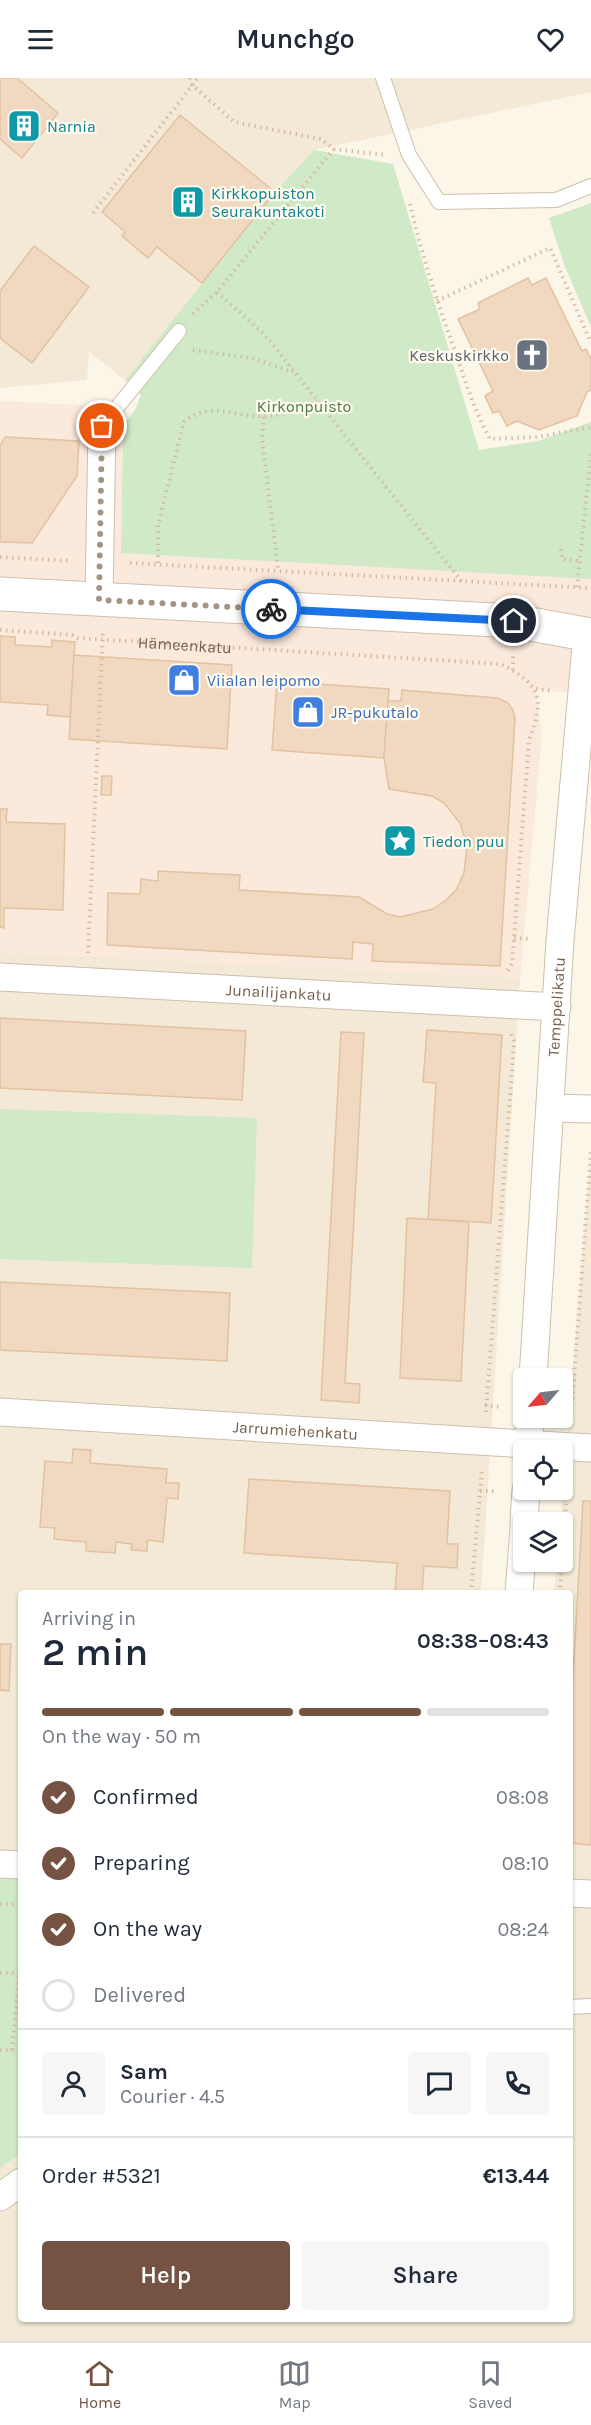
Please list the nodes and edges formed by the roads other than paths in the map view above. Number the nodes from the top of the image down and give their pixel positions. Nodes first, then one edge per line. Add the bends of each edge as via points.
1 (383, 78) edge
2 (591, 186) edge
3 (179, 331) dead end
4 (102, 426) joint
5 (0, 594) edge
6 (99, 600) junction
7 (589, 635) edge
8 (0, 977) edge
9 (557, 1006) junction
10 (550, 1108) junction
11 (591, 1109) edge
12 (534, 1368) edge
13 (0, 1412) edge
14 (513, 1445) edge
15 (521, 1572) edge
16 (519, 1590) edge
17 (0, 1864) edge
18 (18, 1865) edge
19 (573, 1893) edge
20 (591, 1894) edge
21 (591, 2006) edge
22 (573, 2007) edge
23 (18, 2184) edge
24 (0, 2198) edge

1 - 2 lane via 409,155 439,202 556,201
3 - 4 lane
4 - 6 street
5 - 6 street
6 - 7 street via 514,621
7 - 9 street, Temppelikatu
8 - 9 street, Junailijankatu
9 - 10 street, Temppelikatu
10 - 11 street
10 - 12 street, Temppelikatu
13 - 14 street, Jarrumiehenkatu
15 - 16 street
17 - 18 street
19 - 20 street
21 - 22 lane
23 - 24 street

